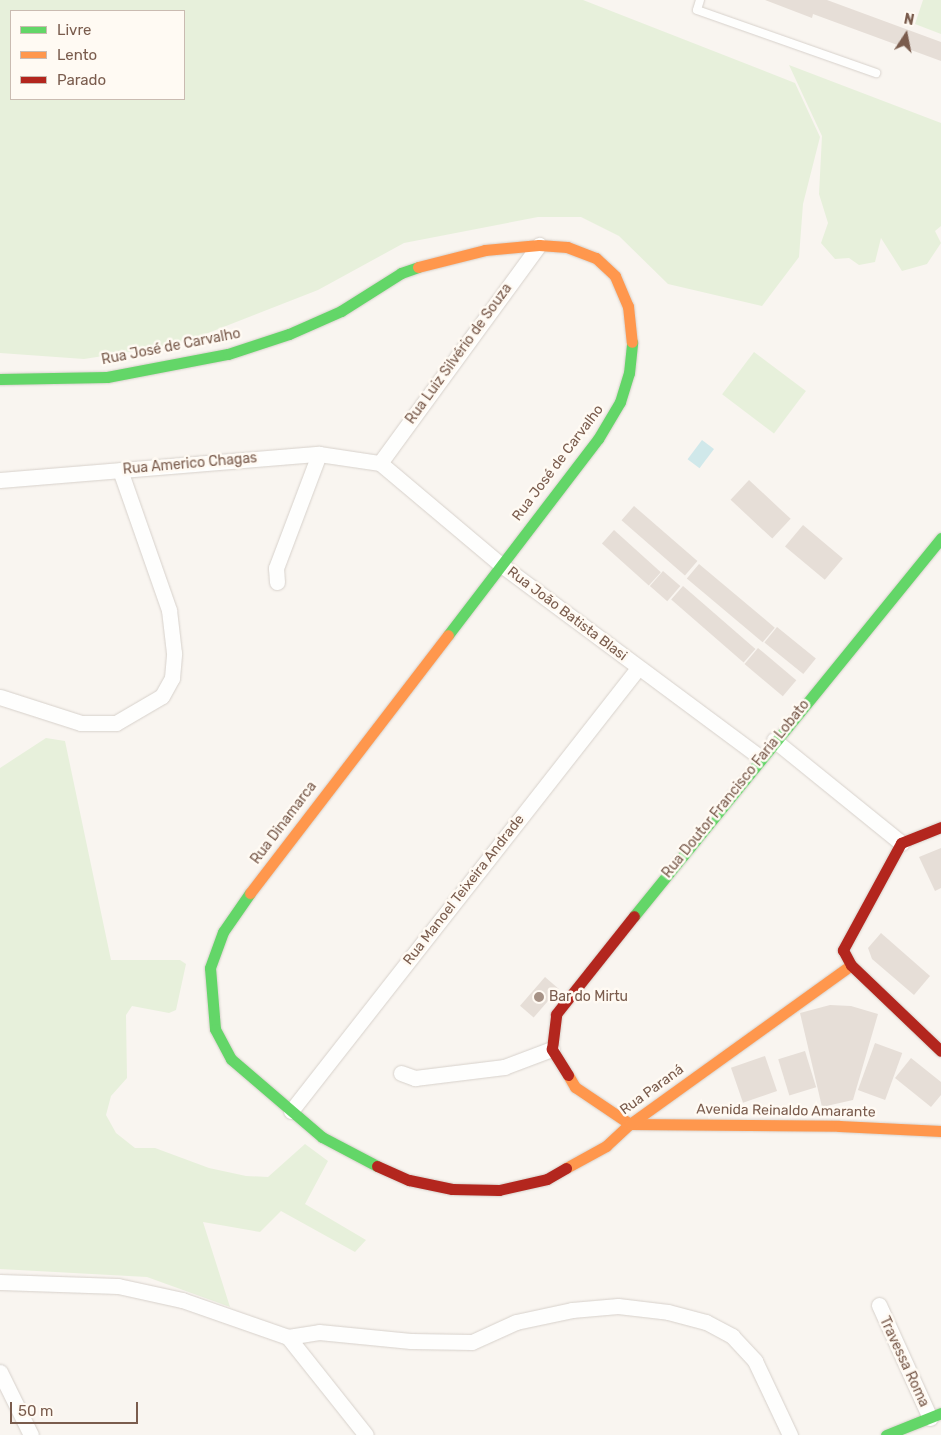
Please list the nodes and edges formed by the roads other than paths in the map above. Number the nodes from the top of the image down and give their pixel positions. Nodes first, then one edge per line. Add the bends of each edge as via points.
1 (700, 0) edge
2 (876, 73) dead end
3 (539, 246) junction
4 (0, 379) edge
5 (319, 454) junction
6 (380, 463) junction
7 (120, 470) junction
8 (0, 480) edge
9 (941, 538) edge
10 (500, 564) junction
11 (277, 582) dead end
12 (638, 668) junction
13 (0, 696) edge
14 (774, 740) junction
15 (760, 757) junction
16 (941, 827) edge
17 (901, 843) junction
18 (850, 966) junction
19 (552, 1049) junction
20 (941, 1051) edge
21 (400, 1073) dead end
22 (290, 1111) junction
23 (630, 1124) junction
24 (941, 1131) edge
25 (0, 1282) edge
26 (879, 1305) dead end
27 (288, 1337) junction
28 (0, 1372) edge
29 (936, 1415) edge
30 (31, 1435) edge
31 (366, 1435) edge
32 (790, 1435) edge
33 (886, 1435) edge

1 - 2 lane via 697,10
3 - 4 street, Rua José de Carvalho via 485,250 410,269 341,311 290,334 228,354 107,377
3 - 6 street, Rua Luiz Silvério de Souza
3 - 10 street, Rua José de Carvalho via 567,248 596,258 615,276 628,306 632,339 629,373 620,402 598,439
5 - 6 street, Rua Americo Chagas
5 - 7 street, Rua Americo Chagas
5 - 11 street via 276,568
6 - 10 street, Rua João Batista Blasi
7 - 8 street, Rua Americo Chagas
7 - 13 street via 168,610 174,653 172,678 162,696 116,723 81,723
9 - 14 street, Rua Doutor Francisco Faria Lobato
10 - 12 street, Rua João Batista Blasi
10 - 22 street, Rua Dinamarca via 223,932 210,968 215,1029 231,1059
12 - 15 street, Rua João Batista Blasi
12 - 22 street, Rua Manoel Teixeira Andrade
14 - 15 street, Rua Doutor Francisco Faria Lobato
14 - 17 street
15 - 19 street, Rua Doutor Francisco Faria Lobato via 556,1014
16 - 17 street
17 - 18 street via 843,950
18 - 20 street
18 - 23 street, Rua Paraná
19 - 21 street via 504,1068 415,1078
19 - 23 street via 575,1087
22 - 23 street, Rua Paraná via 322,1137 358,1158 409,1180 452,1189 499,1190 547,1180 606,1146
23 - 24 street, Avenida Reinaldo Amarante via 839,1126
25 - 27 street via 118,1286 182,1300
26 - 29 street, Travessa Roma
27 - 31 street
27 - 32 street via 319,1332 411,1341 472,1342 516,1322 572,1310 618,1306 668,1312 706,1322 732,1336 755,1361
28 - 30 street
29 - 33 street

